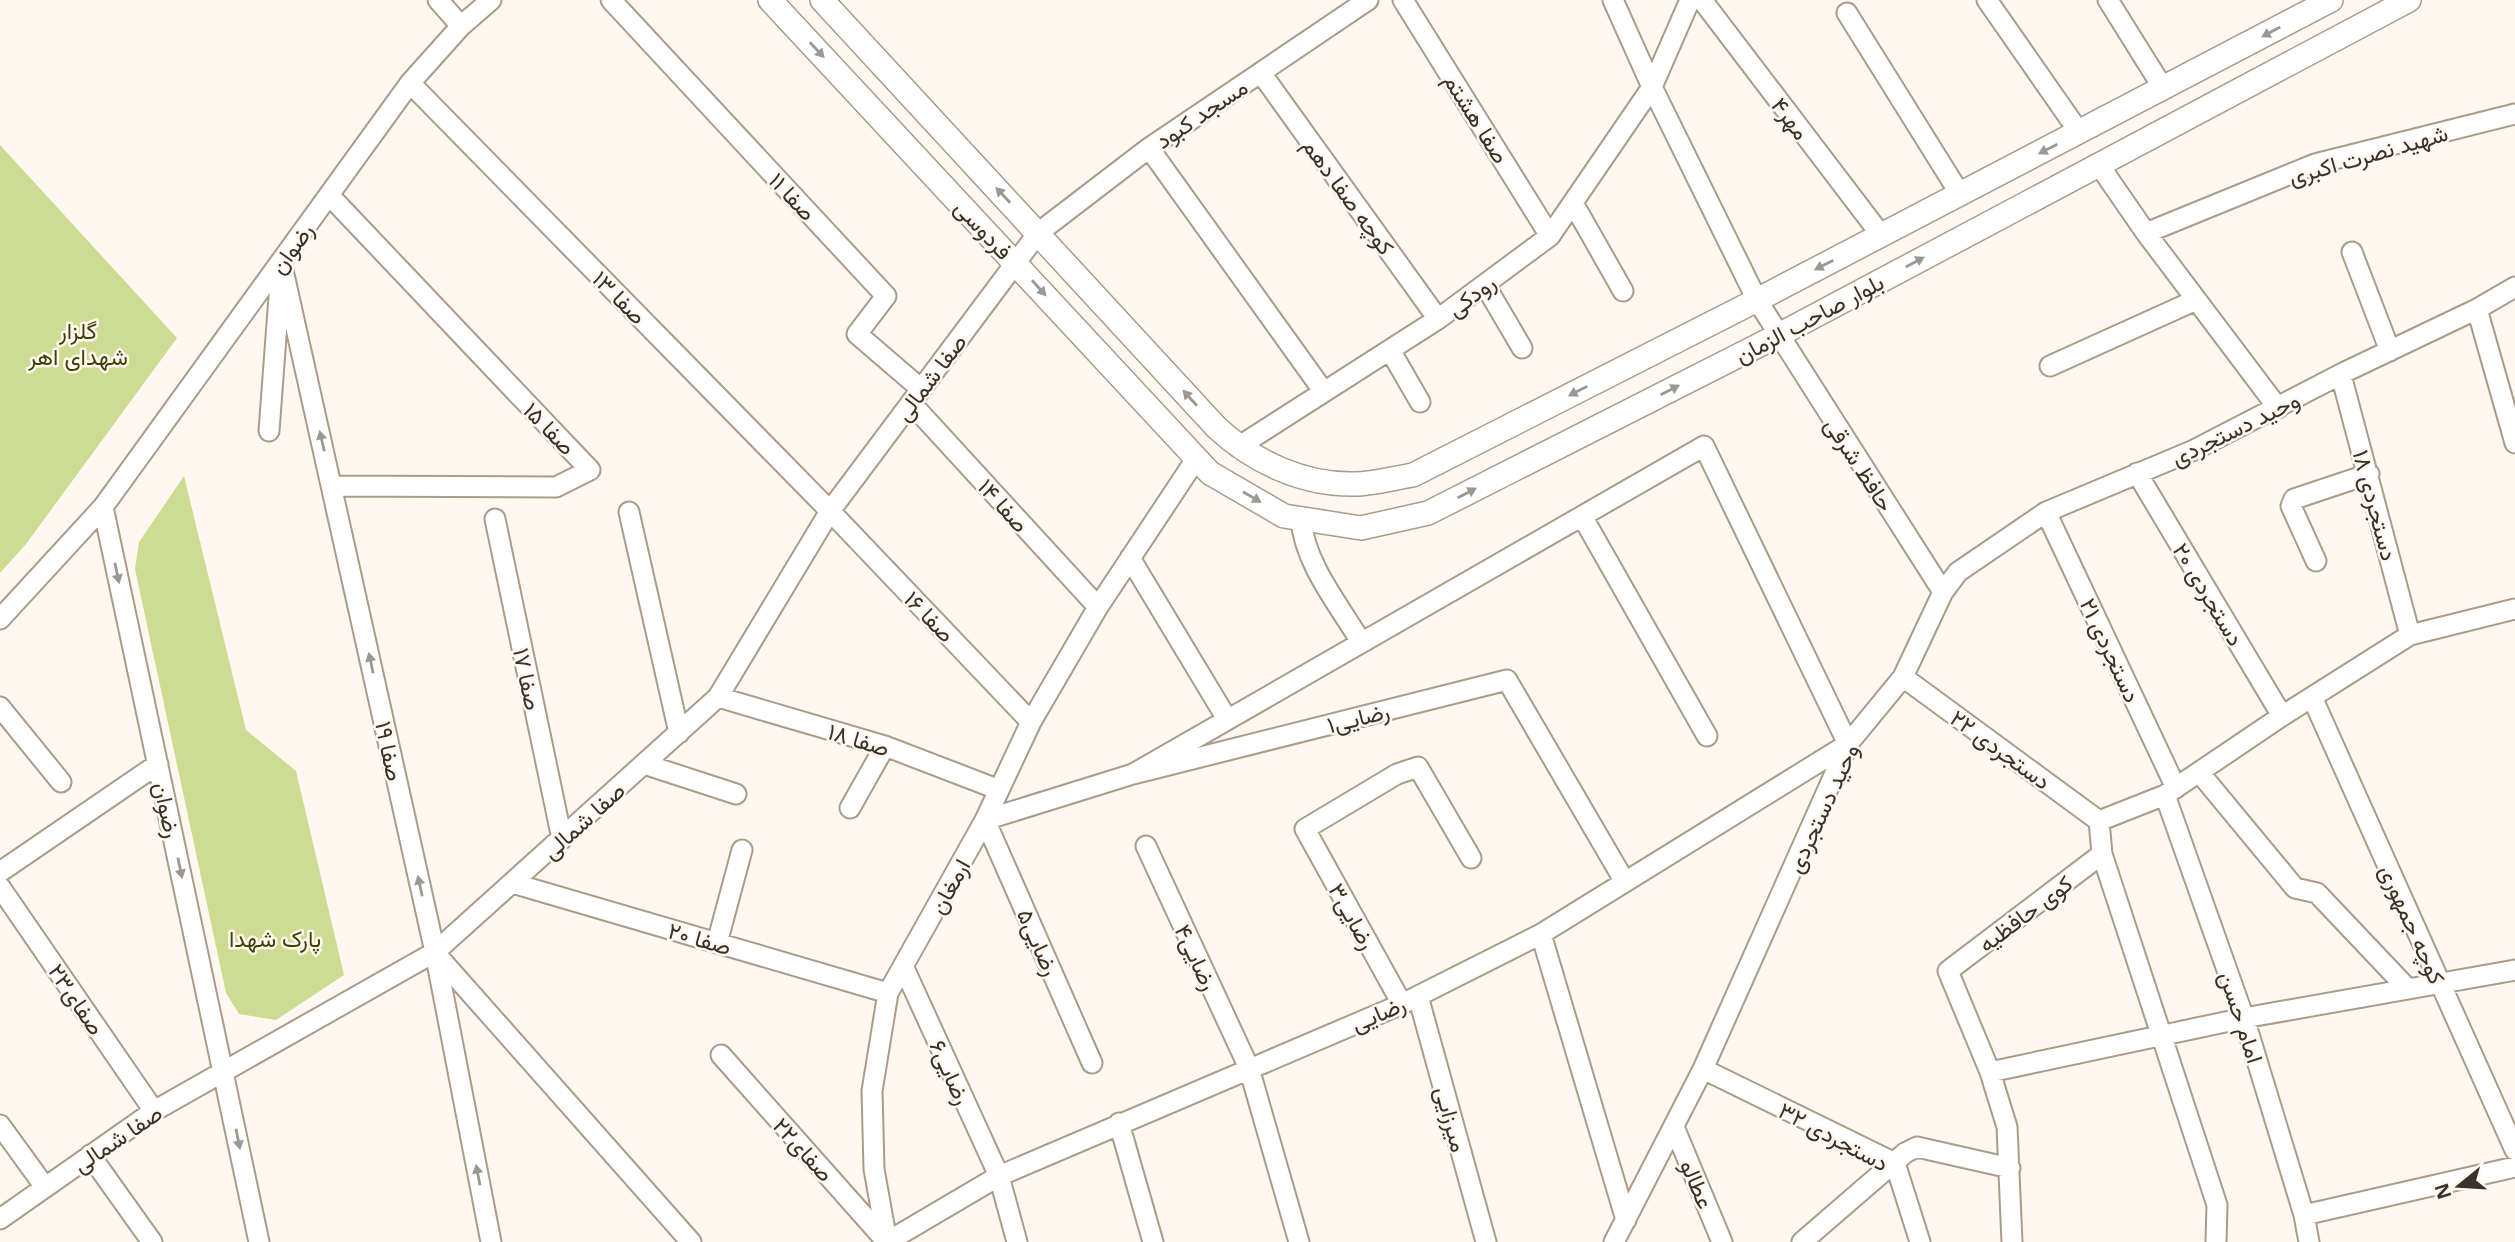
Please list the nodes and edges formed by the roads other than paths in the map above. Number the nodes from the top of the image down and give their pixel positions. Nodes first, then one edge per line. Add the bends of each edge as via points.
1 (438, 0) edge
2 (491, 0) edge
3 (611, 0) edge
4 (770, 0) edge
5 (822, 0) edge
6 (1368, 0) edge
7 (1403, 0) edge
8 (1613, 0) edge
9 (1690, 0) edge
10 (1702, 0) edge
11 (1987, 0) edge
12 (2108, 0) edge
13 (2332, 0) edge
14 (2409, 0) edge
15 (1847, 13) dead end
16 (461, 26) junction
17 (1261, 72) junction
18 (410, 83) junction
19 (1652, 87) junction
20 (2163, 88) junction
21 (2515, 114) edge
22 (2079, 132) junction
23 (1149, 148) junction
24 (2099, 165) junction
25 (1960, 194) junction
26 (329, 195) junction
27 (1573, 203) junction
28 (1038, 233) junction
29 (2146, 233) junction
30 (1881, 235) junction
31 (1550, 236) junction
32 (2352, 252) dead end
33 (281, 261) junction
34 (1016, 263) junction
35 (1485, 285) junction
36 (2515, 287) edge
37 (1623, 291) dead end
38 (1757, 300) junction
39 (2196, 300) junction
40 (2477, 309) junction
41 (1438, 319) junction
42 (1777, 336) junction
43 (1522, 348) dead end
44 (1390, 350) junction
45 (2390, 351) junction
46 (2050, 366) dead end
47 (2341, 375) junction
48 (1324, 392) junction
49 (916, 396) junction
50 (1420, 402) dead end
51 (2278, 408) junction
52 (269, 431) dead end
53 (2515, 443) edge
54 (1238, 447) junction
55 (1196, 459) junction
56 (2137, 473) junction
57 (2369, 474) junction
58 (331, 486) junction
59 (103, 507) junction
60 (830, 511) junction
61 (629, 512) dead end
62 (2046, 512) junction
63 (1581, 516) junction
64 (495, 519) dead end
65 (1301, 519) junction
66 (1130, 558) junction
67 (2316, 561) dead end
68 (1942, 592) junction
69 (1098, 607) junction
70 (2515, 609) edge
71 (0, 619) edge
72 (2410, 635) junction
73 (1361, 642) junction
74 (1903, 677) junction
75 (718, 697) junction
76 (2312, 697) junction
77 (0, 707) edge
78 (2282, 716) junction
79 (1227, 719) junction
80 (1031, 722) junction
81 (679, 733) junction
82 (1707, 736) dead end
83 (1849, 744) junction
84 (885, 746) junction
85 (158, 764) junction
86 (645, 764) junction
87 (2199, 772) junction
88 (1133, 774) junction
89 (61, 782) dead end
90 (997, 789) junction
91 (2170, 791) junction
92 (736, 794) dead end
93 (850, 808) dead end
94 (985, 820) junction
95 (2099, 821) junction
96 (562, 839) junction
97 (1146, 846) dead end
98 (742, 850) dead end
99 (2102, 854) junction
100 (1471, 858) dead end
101 (0, 872) edge
102 (512, 883) junction
103 (1625, 883) junction
104 (0, 887) edge
105 (1541, 934) junction
106 (717, 943) junction
107 (435, 952) junction
108 (904, 968) junction
109 (2515, 970) edge
110 (2439, 983) junction
111 (2407, 988) junction
112 (888, 993) junction
113 (1410, 1000) junction
114 (2244, 1017) junction
115 (2160, 1034) junction
116 (721, 1055) dead end
117 (1093, 1063) dead end
118 (1249, 1068) junction
119 (1703, 1069) junction
120 (225, 1072) junction
121 (1990, 1072) junction
122 (154, 1111) junction
123 (1119, 1123) junction
124 (0, 1125) edge
125 (1674, 1127) junction
126 (2515, 1150) edge
127 (90, 1156) junction
128 (1895, 1163) junction
129 (2515, 1167) edge
130 (2010, 1168) junction
131 (999, 1176) junction
132 (45, 1187) junction
133 (2304, 1215) junction
134 (0, 1219) edge
135 (1626, 1220) junction
136 (152, 1242) edge
137 (259, 1242) edge
138 (491, 1242) edge
139 (691, 1242) edge
140 (887, 1242) edge
141 (1017, 1242) edge
142 (1153, 1242) edge
143 (1299, 1242) edge
144 (1486, 1242) edge
145 (1614, 1242) edge
146 (1722, 1242) edge
147 (1802, 1242) edge
148 (1920, 1242) edge
149 (2012, 1242) edge
150 (2216, 1242) edge
151 (2309, 1242) edge

1 - 16 street
2 - 16 street, رضوان
3 - 49 street, صفا ۱۱ via 886,296 857,334
4 -> 34 main road, فردوسی
28 -> 5 main road, فردوسی
6 - 17 street, مسجد کبود
7 - 31 street, صفا هشتم
8 - 19 street
9 - 19 street, رودکی
10 - 30 street, مهر۴
11 - 22 street
12 - 20 street
13 -> 20 main road, بلوار صاحب الزمان
14 - 24 main road, بلوار صاحب الزمان
15 - 25 street
16 - 18 street, رضوان
17 - 23 street, مسجد کبود
17 - 41 street, کوچه صفا دهم
18 - 26 street, رضوان
18 - 60 street, صفا ۱۳
19 - 27 street, رودکی
19 - 38 street
20 - 22 main road, بلوار صاحب الزمان
21 - 29 street, شهید نصرت اکبری via 2315,164
22 -> 25 main road, بلوار صاحب الزمان
23 - 28 street, مسجد کبود
23 - 48 street
24 - 29 street
42 -> 24 main road, بلوار صاحب الزمان
25 - 30 main road, بلوار صاحب الزمان
26 - 33 street, رضوان
26 - 58 street, صفا ۱۵ via 590,470 556,488
27 - 31 street, رودکی
27 - 37 street
28 - 34 street, مسجد کبود
54 -> 28 main road, فردوسی
29 - 39 street
30 -> 38 main road, بلوار صاحب الزمان
31 - 35 street, رودکی
32 - 45 street
33 - 52 street
58 -> 33 street, صفا ۱۹
33 - 59 street, رضوان
34 - 49 street, صفا شمالی
34 -> 55 main road, فردوسی
35 - 41 street, رودکی
35 - 43 street
36 - 40 street, وحید دستجردی
38 - 42 street, حافظ شرقی
38 -> 54 main road, بلوار صاحب الزمان via 1413,475 1354,484 1297,477
39 - 46 street
39 - 51 street
40 - 45 street, وحید دستجردی
40 - 53 street
41 - 44 street, رودکی
65 -> 42 main road, بلوار صاحب الزمان via 1361,528 1428,513
42 - 68 street, حافظ شرقی
44 - 48 street, رودکی
44 - 50 street
45 - 47 street, وحید دستجردی
47 - 51 street, وحید دستجردی
47 - 57 street, دستجردی ۱۸
48 - 54 street, رودکی
49 - 60 street, صفا شمالی
49 - 69 street, صفا ۱۴
51 - 56 street, وحید دستجردی
55 -> 65 main road, بلوار صاحب الزمان via 1210,473 1284,516
55 - 66 street, ارمغان
56 - 62 street, وحید دستجردی
56 - 78 street, دستجردی ۲۰
57 - 67 street via 2292,502
57 - 72 street, دستجردی ۱۸
107 -> 58 street, صفا ۱۹
59 - 71 street, رضوان
59 -> 85 street, رضوان
60 - 75 street, صفا شمالی
60 - 80 street, صفا ۱۶
61 - 81 street
62 - 68 street, وحید دستجردی via 1958,572
62 - 91 street, دستجردی ۲۱
63 - 73 street
63 - 82 street
63 - 83 street via 1704,446
64 - 96 street, صفا ۱۷
65 - 73 street via 1302,536 1314,562
66 - 69 street, ارمغان
66 - 79 street
68 - 74 street, وحید دستجردی
69 - 80 street, ارمغان
70 - 72 street
72 - 76 street
73 - 79 street
74 - 83 street, وحید دستجردی
74 - 95 street, دستجردی ۲۲
75 - 81 street, صفا شمالی
75 - 84 street, صفا ۱۸
76 - 78 street
76 - 110 street, کوچه جمهوری
77 - 89 street
78 - 87 street
79 - 88 street
80 - 90 street, ارمغان
81 - 86 street, صفا شمالی
83 - 103 street, رضایی
83 - 119 street, وحید دستجردی
84 - 90 street, صفا ۱۸
84 - 93 street
85 - 101 street
85 -> 120 street, رضوان
86 - 92 street
86 - 96 street, صفا شمالی
87 - 91 street
87 - 111 street via 2295,888 2317,893
88 - 94 street, رضایی۱
88 - 103 street, رضایی۱ via 1507,680
90 - 94 street, ارمغان
91 - 95 street
91 - 114 street, امام حسن
94 - 108 street, ارمغان
94 - 117 street, رضایی۵
95 - 99 street
96 - 102 street, صفا شمالی
97 - 118 street, رضایی۴
98 - 106 street
99 - 115 street
99 - 121 street, کوی حافظیه via 1948,971
100 - 113 street, رضایی۳ via 1418,766 1305,829
102 - 106 street, صفا ۲۰
102 - 107 street, صفا شمالی
103 - 105 street, رضایی
104 - 122 street, صفای۲۳
105 - 113 street, رضایی
105 - 135 street
106 - 112 street, صفا ۲۰
107 - 120 street, صفا شمالی
138 -> 107 street, صفا ۱۹
107 - 139 street
108 - 112 street, ارمغان
108 - 131 street, رضایی۶
109 - 110 street
110 - 111 street
110 - 126 street, کوچه جمهوری
111 - 114 street
112 - 140 street, ارمغان via 872,1091 874,1169
113 - 118 street, رضایی
113 - 144 street, میرزایی
114 - 115 street
114 - 133 street, امام حسن
115 - 121 street
115 - 150 street via 2217,1205
116 - 140 street, صفای۲۲
118 - 123 street, رضایی
118 - 143 street, رضایی۴
119 - 125 street, وحید دستجردی
119 - 128 street, دستجردی ۳۲
120 - 122 street, صفا شمالی
120 -> 137 street, رضوان
121 - 130 street via 2007,1127
122 - 127 street, صفا شمالی
123 - 131 street, رضایی
123 - 142 street
124 - 132 street
125 - 135 street, وحید دستجردی
125 - 146 street, عطالو
127 - 132 street, صفا شمالی
127 - 136 street
128 - 130 street via 1917,1147
128 - 147 street
128 - 148 street, دستجردی ۳۲
129 - 133 street
130 - 149 street
131 - 140 street, رضایی
131 - 141 street, رضایی۶
132 - 134 street, صفا شمالی
133 - 151 street, امام حسن
135 - 145 street, وحید دستجردی

